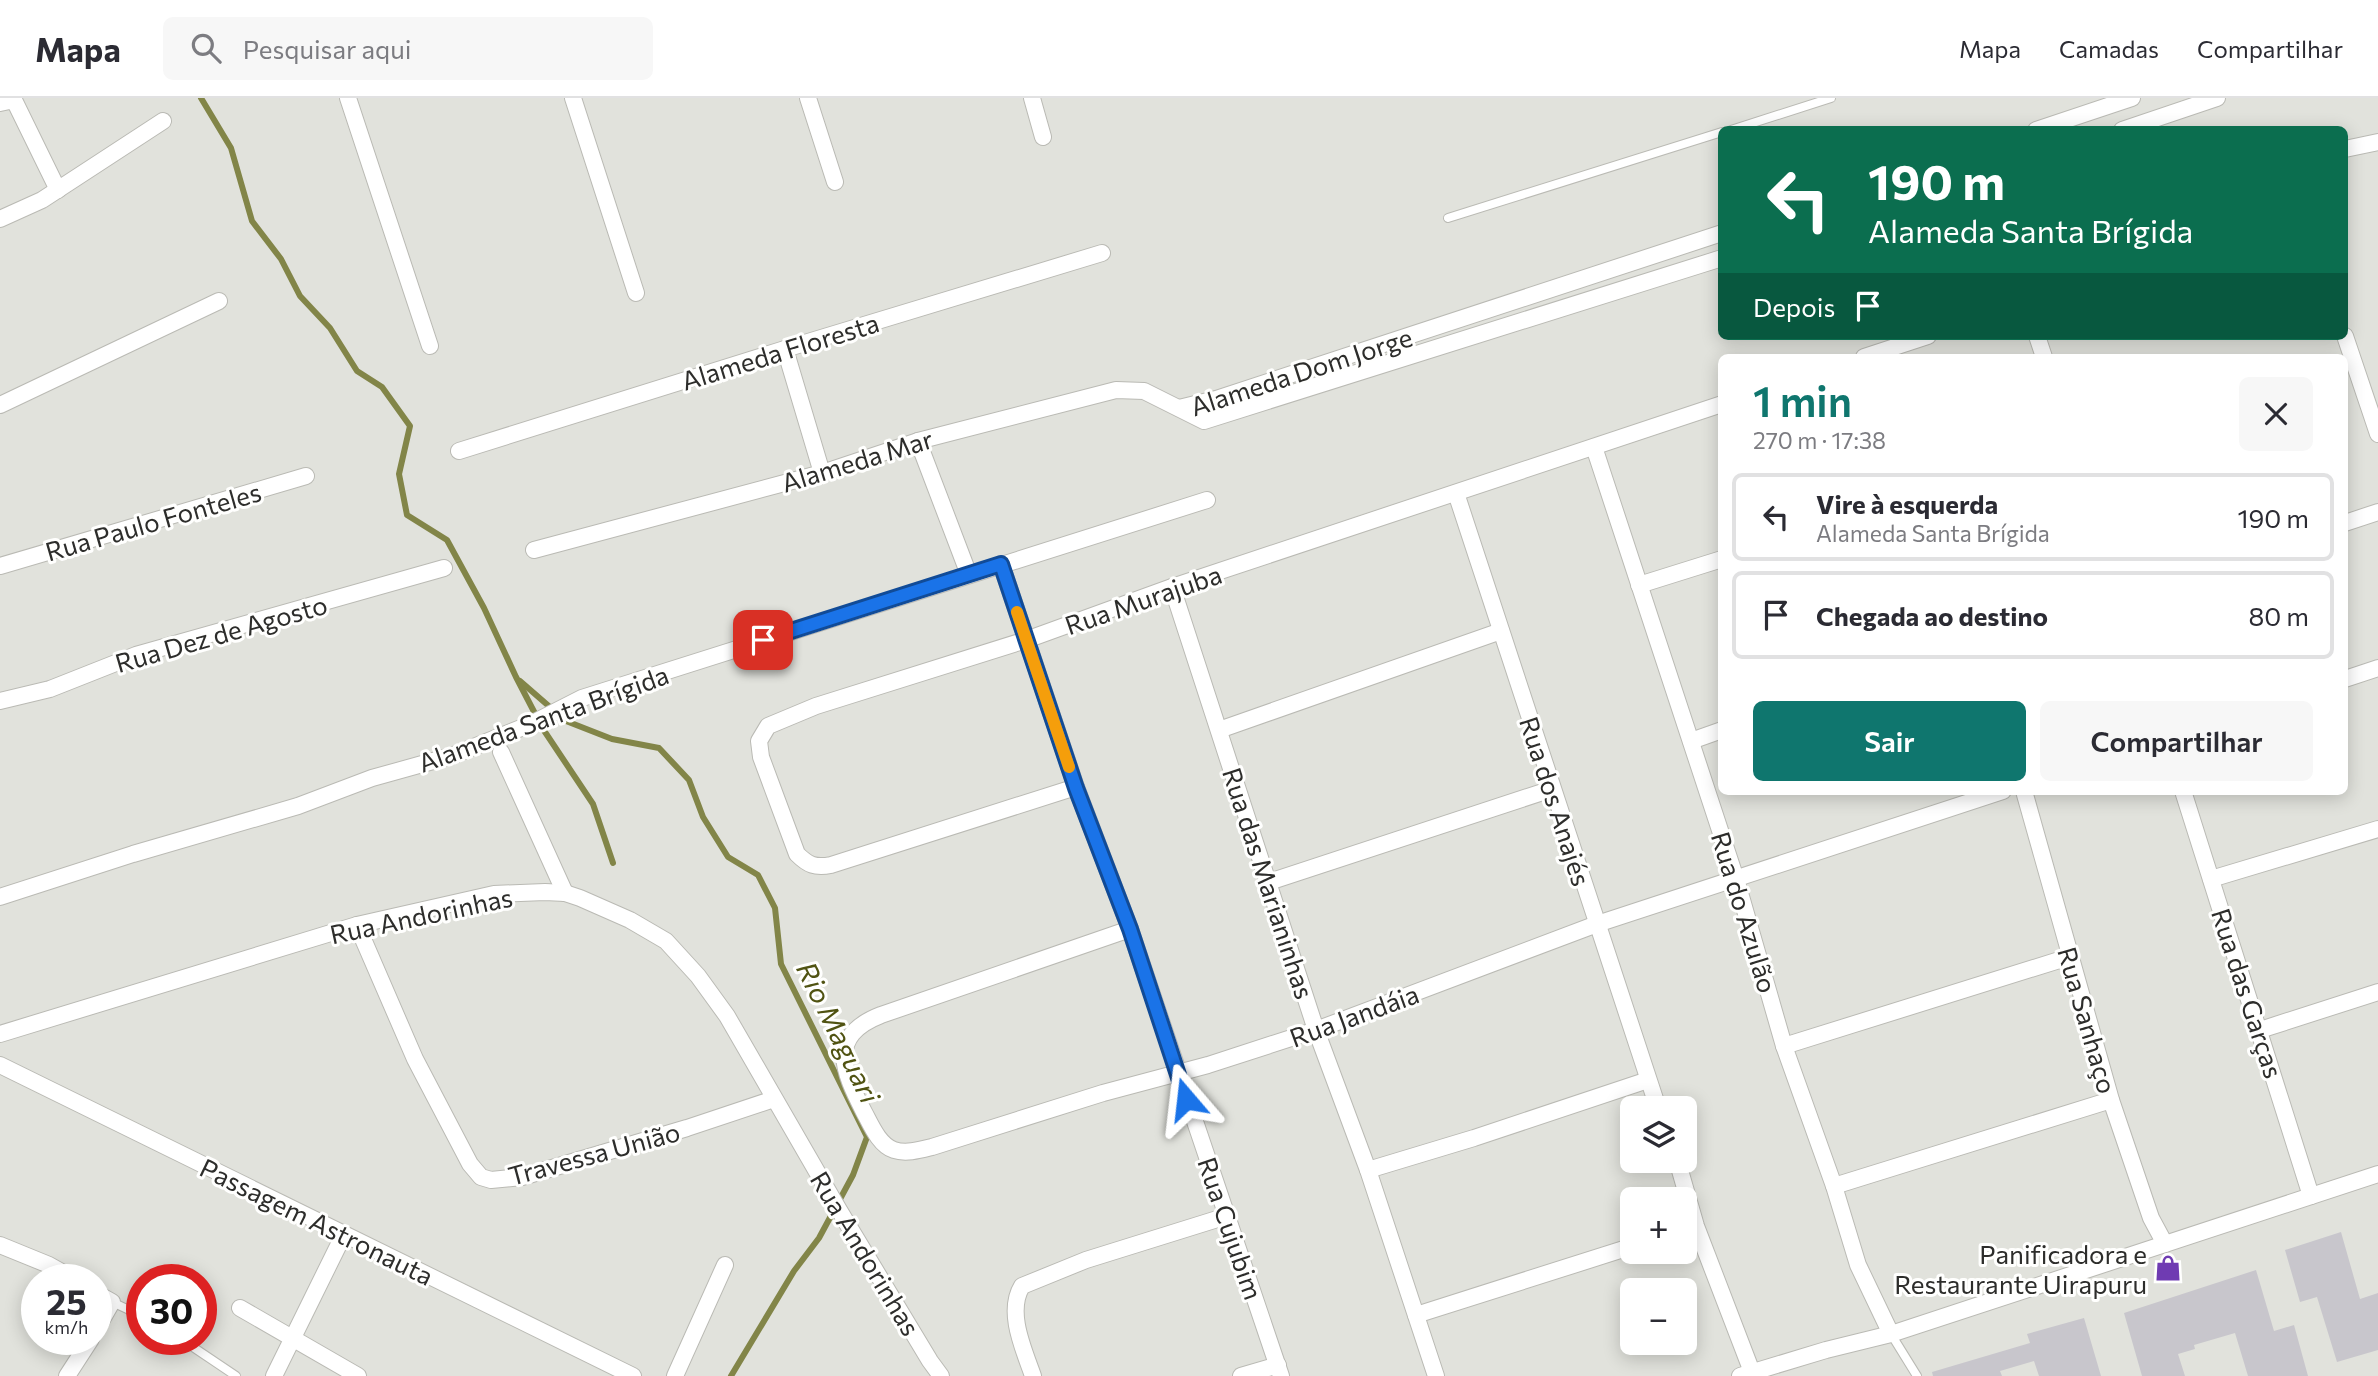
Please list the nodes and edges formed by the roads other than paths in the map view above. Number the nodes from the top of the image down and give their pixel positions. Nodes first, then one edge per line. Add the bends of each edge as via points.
1 (348, 98) edge
2 (573, 98) edge
3 (808, 98) edge
4 (1032, 98) edge
5 (1831, 98) edge
6 (2132, 98) edge
7 (2217, 98) edge
8 (0, 103) edge
9 (163, 121) dead end
10 (1744, 126) edge
11 (2048, 126) edge
12 (2134, 126) edge
13 (1718, 133) edge
14 (1043, 137) dead end
15 (2378, 141) edge
16 (2348, 148) edge
17 (835, 181) dead end
18 (58, 190) junction
19 (1448, 218) dead end
20 (0, 219) edge
21 (1718, 234) edge
22 (1101, 253) dead end
23 (1718, 258) edge
24 (636, 293) dead end
25 (219, 301) dead end
26 (1918, 340) edge
27 (430, 346) dead end
28 (785, 349) junction
29 (1885, 354) edge
30 (2349, 362) edge
31 (0, 405) edge
32 (1718, 405) edge
33 (1179, 408) junction
34 (2378, 434) edge
35 (918, 441) junction
36 (1594, 447) junction
37 (459, 451) dead end
38 (822, 473) junction
39 (306, 476) dead end
40 (1456, 493) junction
41 (1207, 500) dead end
42 (2378, 512) edge
43 (2348, 522) edge
44 (534, 550) dead end
45 (1718, 560) edge
46 (1001, 564) junction
47 (0, 566) edge
48 (444, 568) dead end
49 (969, 575) junction
50 (1639, 585) junction
51 (1172, 587) junction
52 (1501, 631) junction
53 (1026, 640) junction
54 (2378, 668) edge
55 (2348, 678) edge
56 (0, 701) edge
57 (1219, 730) junction
58 (1718, 731) edge
59 (1691, 741) junction
60 (501, 752) dead end
61 (1076, 788) junction
62 (1552, 789) junction
63 (1991, 795) edge
64 (2025, 795) edge
65 (2184, 795) edge
66 (2378, 829) edge
67 (1736, 878) junction
68 (2211, 879) junction
69 (1269, 882) junction
70 (565, 893) junction
71 (0, 897) edge
72 (1597, 924) junction
73 (357, 925) junction
74 (1130, 929) junction
75 (2069, 957) junction
76 (2378, 992) edge
77 (1316, 1030) junction
78 (2260, 1030) junction
79 (0, 1034) edge
80 (1784, 1046) junction
81 (0, 1065) edge
82 (1178, 1073) junction
83 (1648, 1080) junction
84 (1654, 1096) edge
85 (775, 1099) junction
86 (2112, 1100) junction
87 (1368, 1170) junction
88 (2378, 1174) edge
89 (1835, 1185) junction
90 (2311, 1196) junction
91 (1227, 1216) junction
92 (344, 1234) junction
93 (1697, 1244) edge
94 (2165, 1244) junction
95 (0, 1245) edge
96 (1620, 1250) edge
97 (46, 1264) edge
98 (725, 1265) dead end
99 (112, 1302) edge
100 (240, 1308) dead end
101 (126, 1309) edge
102 (1416, 1315) junction
103 (1891, 1334) junction
104 (293, 1339) junction
105 (81, 1355) edge
106 (205, 1355) edge
107 (1280, 1371) edge
108 (1746, 1374) edge
109 (67, 1376) edge
110 (236, 1376) edge
111 (274, 1376) edge
112 (358, 1376) edge
113 (633, 1376) edge
114 (675, 1376) edge
115 (942, 1376) edge
116 (1033, 1376) edge
117 (1241, 1376) edge
118 (1436, 1376) edge
119 (1917, 1376) edge

1 - 27 street
2 - 24 street
3 - 17 street
4 - 14 street
5 - 10 lane
6 - 11 street
7 - 12 street
8 - 18 street via 14,100
9 - 18 street
13 - 19 lane
15 - 16 street
18 - 20 street
21 - 33 street, Alameda Dom Jorge
22 - 28 street, Alameda Floresta
23 - 33 street, Alameda Dom Jorge via 1204,421
25 - 31 street
26 - 29 street
28 - 37 street, Alameda Floresta
28 - 38 street
30 - 34 street
32 - 36 street, Rua Murajuba
33 - 35 street, Alameda Mar via 1144,391 1116,390
35 - 38 street, Alameda Mar
35 - 49 street
36 - 40 street, Rua Murajuba
36 - 50 street, Rua do Azulão
38 - 44 street, Alameda Mar
39 - 47 street, Rua Paulo Fonteles
40 - 51 street, Rua Murajuba
40 - 52 street, Rua dos Anajés
41 - 46 street, Alameda Santa Brígida
42 - 43 street
45 - 50 street
46 - 49 street, Alameda Santa Brígida
46 - 53 street, Rua Cujubim
48 - 56 street, Rua Dez de Agosto via 136,655 50,689
49 - 71 street, Alameda Santa Brígida via 582,698 451,756
50 - 59 street, Rua do Azulão
51 - 53 street, Rua Murajuba
51 - 57 street, Rua das Marianinhas
52 - 57 street
52 - 62 street, Rua dos Anajés
53 - 61 street, Rua Cujubim
53 - 61 street, Rua Murajuba via 816,706 768,726 759,748 797,854 806,863 821,867
54 - 55 street
57 - 69 street, Rua das Marianinhas
58 - 59 street
59 - 67 street, Rua do Azulão
60 - 70 street
61 - 74 street, Rua Cujubim
62 - 69 street
62 - 72 street, Rua dos Anajés
63 - 67 street, Rua Jandáia
64 - 75 street, Rua Sanhaço
65 - 68 street, Rua das Garças
66 - 68 street
67 - 72 street, Rua Jandáia
67 - 80 street, Rua do Azulão
68 - 78 street, Rua das Garças
69 - 77 street, Rua das Marianinhas
70 - 73 street, Rua Andorinhas via 494,894
70 - 85 street, Rua Andorinhas via 630,920 677,950 727,1016
72 - 77 street, Rua Jandáia
72 - 83 street, Rua dos Anajés
73 - 79 street, Rua Andorinhas
73 - 85 street, Travessa União via 415,1059 481,1177 522,1177
74 - 82 street, Rua Cujubim
74 - 82 street, Rua Jandáia via 866,1021 848,1039 843,1058 847,1077 876,1134 894,1150 913,1151
75 - 80 street
75 - 86 street, Rua Sanhaço
76 - 78 street
77 - 82 street, Rua Jandáia
77 - 87 street, Rua das Marianinhas
78 - 90 street, Rua das Garças
80 - 89 street, Rua do Azulão
81 - 92 street, Passagem Astronauta
82 - 91 street, Rua Cujubim
83 - 84 street, Rua dos Anajés
83 - 87 street
85 - 115 street, Rua Andorinhas
86 - 89 street
86 - 94 street, Rua Sanhaço via 2151,1218
87 - 102 street, Rua das Marianinhas
88 - 90 street
89 - 103 street, Rua do Azulão via 1858,1265
90 - 94 street
91 - 107 street, Rua Cujubim
91 - 116 street via 1030,1281 1018,1292 1015,1304
92 - 104 street
92 - 113 street, Passagem Astronauta
93 - 108 street
94 - 103 street
95 - 97 street
96 - 102 street
98 - 114 street
99 - 101 lane
100 - 104 street
102 - 118 street, Rua das Marianinhas
103 - 108 street
103 - 119 lane
104 - 111 street
104 - 112 street
105 - 109 street
106 - 110 lane
107 - 117 street

